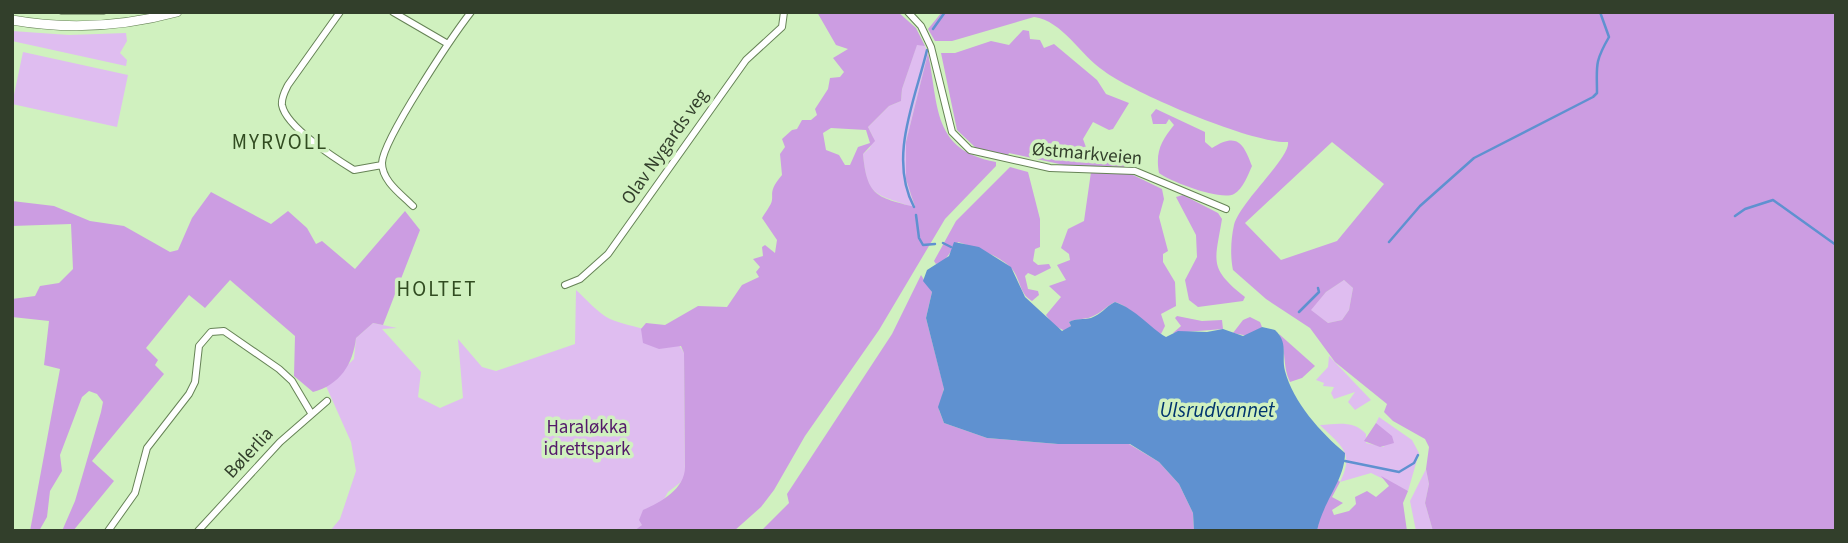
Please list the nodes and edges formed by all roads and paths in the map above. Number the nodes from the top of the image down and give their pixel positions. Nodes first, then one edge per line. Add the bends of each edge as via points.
1 (177, 12) edge
2 (340, 12) edge
3 (393, 12) edge
4 (471, 12) edge
5 (908, 12) edge
6 (785, 16) edge
7 (12, 20) edge
8 (448, 44) junction
9 (382, 164) junction
10 (413, 206) dead end
11 (1226, 209) dead end
12 (565, 285) dead end
13 (327, 401) dead end
14 (311, 413) junction
15 (108, 531) edge
16 (198, 531) edge

1 - 7 main road via 124,24 81,27
2 - 9 street via 288,85 282,107 293,124 354,170
3 - 8 street
4 - 8 street
5 - 11 street, Østmarkveien via 931,47 952,132 970,150 1050,168 1135,171
6 - 12 street, Olav Nygards veg via 779,30 746,60 608,254 580,279
8 - 9 street via 396,131
9 - 10 street via 388,182
13 - 14 street, Bølerlia
14 - 15 street via 279,369 224,331 211,331 199,346 189,394 147,447 135,493
14 - 16 street, Bølerlia

